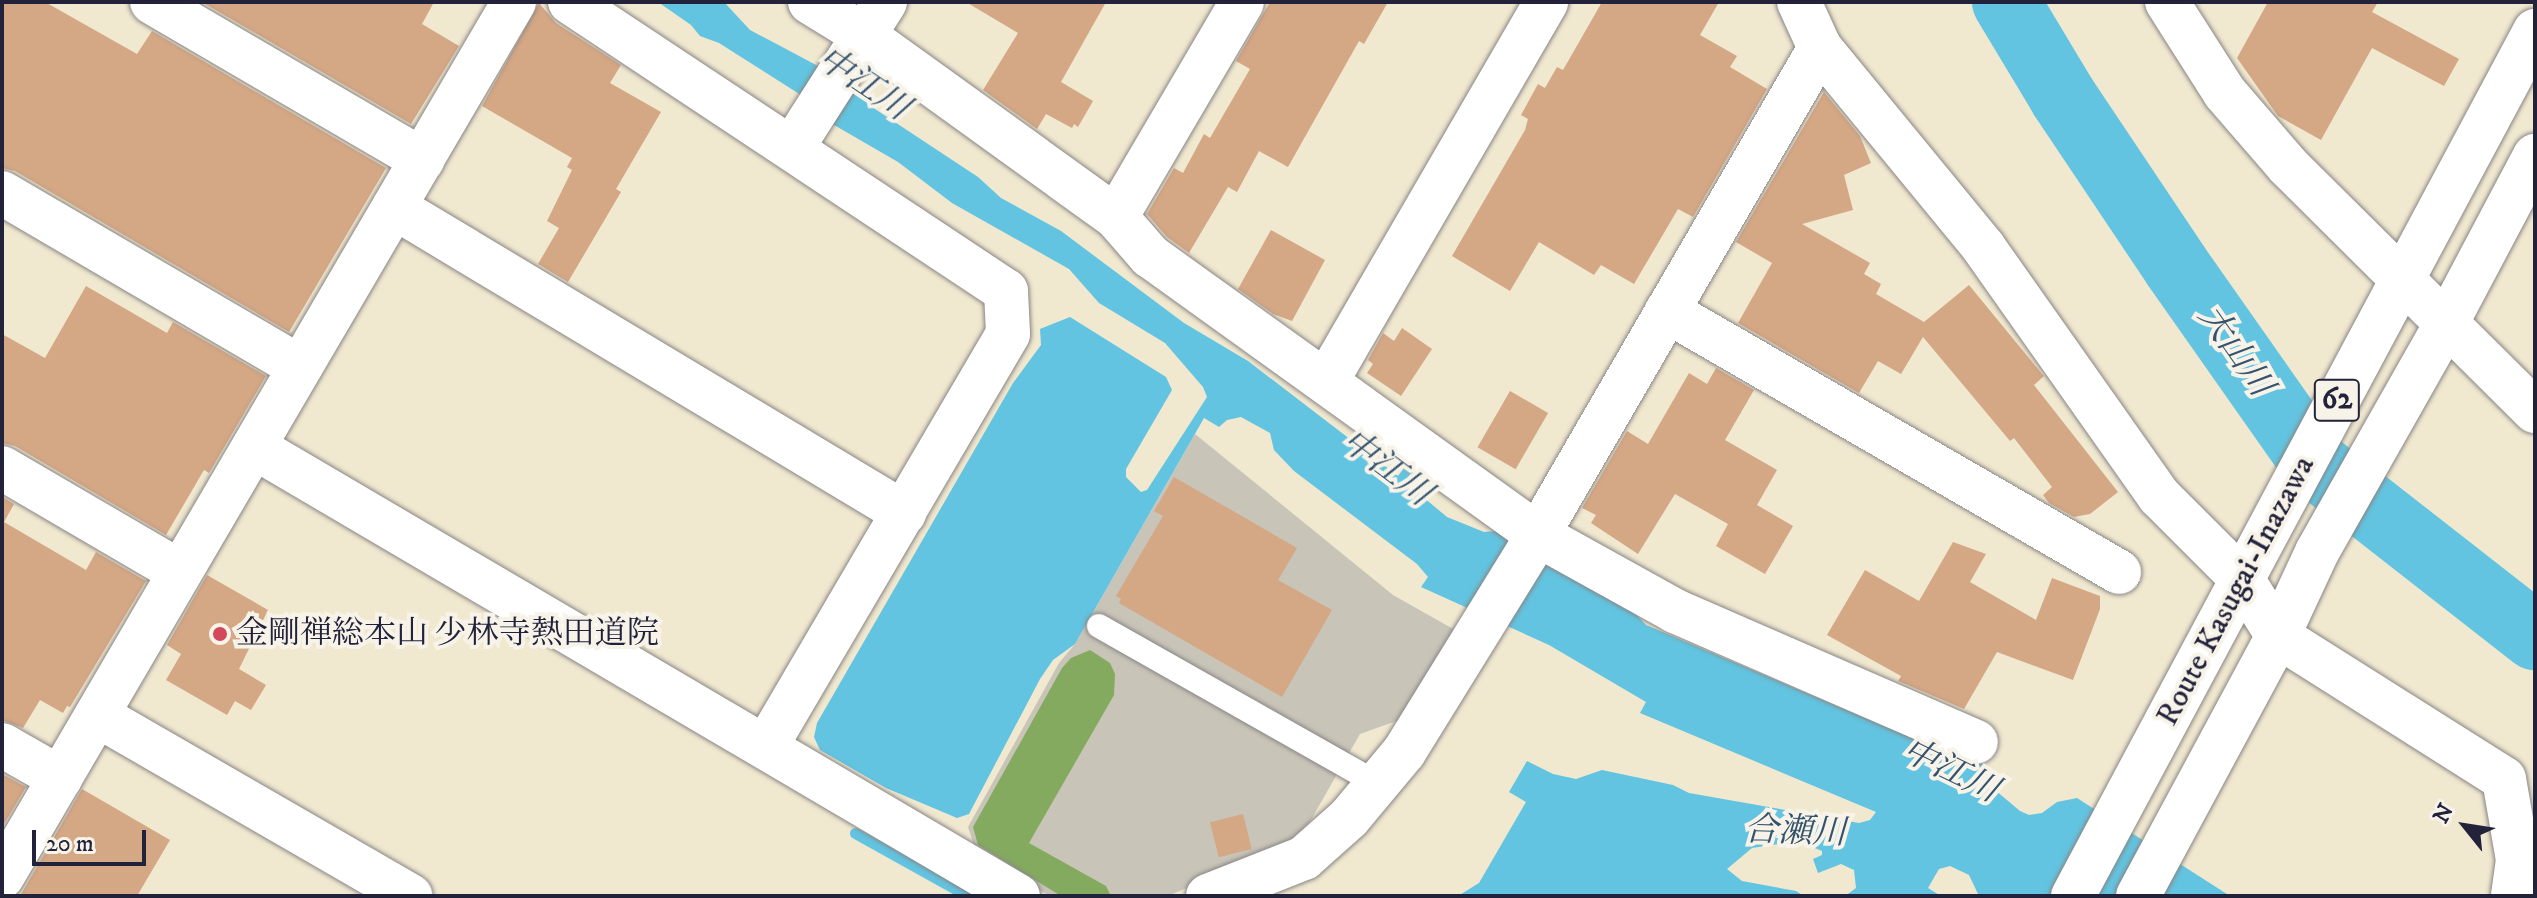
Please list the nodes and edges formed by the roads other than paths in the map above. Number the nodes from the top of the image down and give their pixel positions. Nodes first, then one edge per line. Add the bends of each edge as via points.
1 (152, 2) edge
2 (514, 2) edge
3 (570, 2) edge
4 (810, 2) edge
5 (1242, 2) edge
6 (1546, 2) edge
7 (1799, 2) edge
8 (2167, 2) edge
9 (871, 25) edge
10 (2535, 31) edge
11 (1820, 48) junction
12 (793, 146) junction
13 (2535, 156) edge
14 (422, 160) junction
15 (2, 193) edge
16 (394, 207) junction
17 (1116, 217) junction
18 (2403, 277) junction
19 (1667, 311) junction
20 (2447, 322) junction
21 (300, 367) junction
22 (1326, 382) junction
23 (2535, 411) edge
24 (254, 447) junction
25 (2, 468) edge
26 (904, 513) junction
27 (1534, 541) junction
28 (180, 572) junction
29 (2119, 572) dead end
30 (2242, 579) junction
31 (1099, 626) dead end
32 (2278, 636) junction
33 (97, 715) junction
34 (1976, 742) dead end
35 (2, 745) edge
36 (766, 747) junction
37 (60, 778) junction
38 (1377, 783) junction
39 (2520, 786) edge
40 (2, 877) edge
41 (410, 896) edge
42 (1018, 896) edge
43 (1208, 896) edge
44 (2073, 896) edge
45 (2138, 896) edge
46 (2513, 896) edge

1 - 14 street
2 - 14 street
3 - 12 street
4 - 9 street
5 - 17 street
6 - 22 street
7 - 11 street
8 - 18 street via 2225,93 2288,166
9 - 12 street
9 - 17 street
10 - 18 street, Route Kasugai-Inazawa / 62
11 - 19 street
11 - 30 street via 1984,248 2159,496
12 - 26 street via 1006,291 1008,334
13 - 20 street, Route Kasugai-Inazawa / 62
14 - 16 street
15 - 21 street
16 - 21 street
16 - 26 street
17 - 22 street via 1150,256
18 - 20 street
18 - 30 street, Route Kasugai-Inazawa / 62
19 - 27 street
19 - 29 street
20 - 23 street
20 - 32 street, Route Kasugai-Inazawa / 62 via 2317,552
21 - 24 street
22 - 27 street
24 - 28 street
24 - 36 street
25 - 28 street
26 - 36 street
27 - 34 street via 1675,611
27 - 38 street via 1404,752
28 - 33 street
30 - 32 street
30 - 44 street, Route Kasugai-Inazawa / 62
31 - 38 lane
32 - 39 street
32 - 45 street, Route Kasugai-Inazawa / 62
33 - 37 street
33 - 41 street
35 - 37 street
36 - 42 street
37 - 40 street
38 - 43 street via 1349,818 1304,858
39 - 46 street

